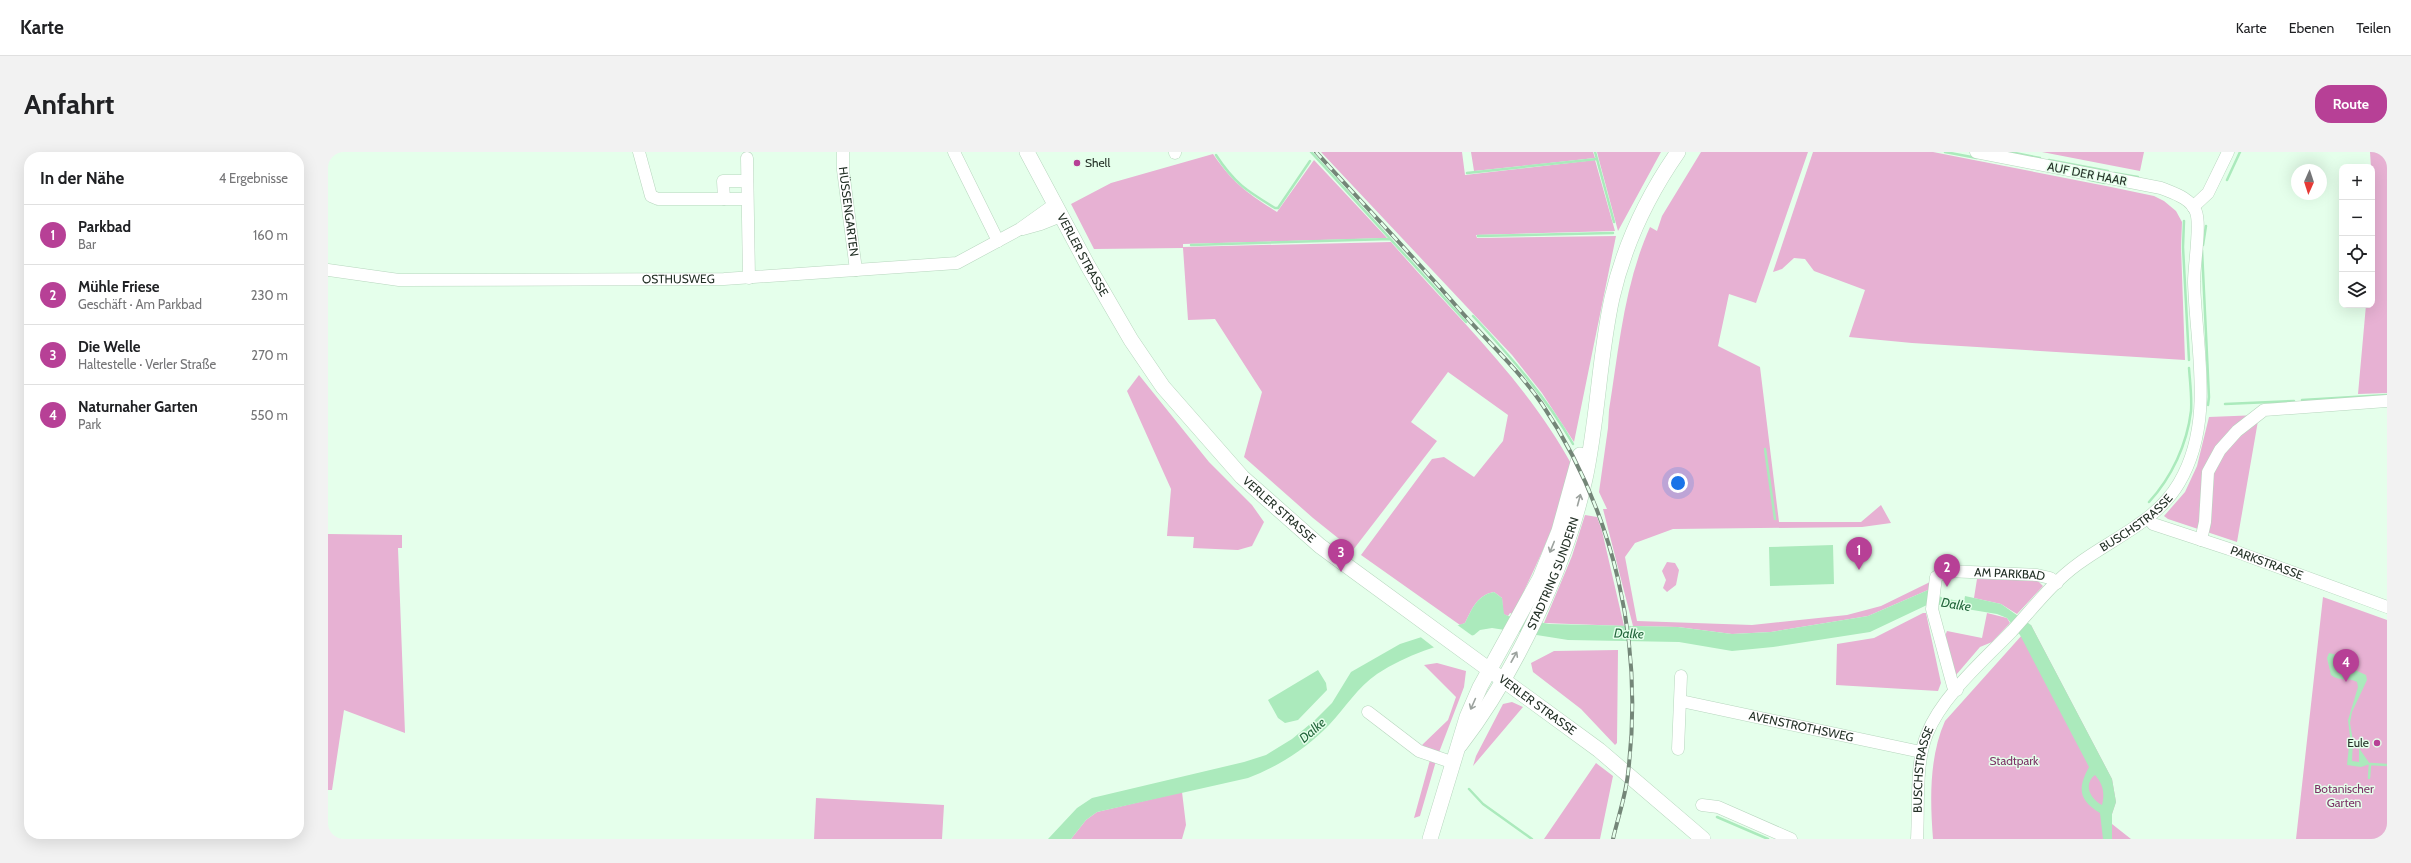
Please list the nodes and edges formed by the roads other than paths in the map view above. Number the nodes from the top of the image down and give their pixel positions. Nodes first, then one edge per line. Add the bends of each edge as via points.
1 (639, 152) edge
2 (844, 152) edge
3 (954, 152) edge
4 (1027, 152) edge
5 (1669, 152) edge
6 (1678, 152) edge
7 (1976, 152) edge
8 (2228, 152) edge
9 (747, 158) dead end
10 (747, 181) junction
11 (724, 199) junction
12 (747, 199) junction
13 (2193, 206) junction
14 (1058, 210) junction
15 (998, 241) junction
16 (1629, 245) junction
17 (328, 270) edge
18 (856, 270) junction
19 (749, 278) junction
20 (2387, 401) edge
21 (2148, 518) junction
22 (2202, 540) junction
23 (2057, 583) junction
24 (2387, 607) edge
25 (1497, 674) junction
26 (1681, 676) dead end
27 (1957, 690) junction
28 (1681, 701) junction
29 (1368, 712) dead end
30 (1678, 749) dead end
31 (1921, 752) junction
32 (1454, 763) junction
33 (1702, 805) dead end
34 (1430, 839) edge
35 (1703, 839) edge
36 (1791, 839) edge
37 (1917, 839) edge

1 - 11 street via 651,196 658,199
2 - 18 street, HÜSSENGARTEN via 843,170
3 - 15 street
4 - 14 main road, VERLER STRASSE
5 - 16 main road, STADTRING SUNDERN via 1641,207 1631,231
6 - 16 main road, STADTRING SUNDERN via 1639,219
7 - 13 street, AUF DER HAAR via 2161,188 2187,200
8 - 13 street via 2208,193
9 - 10 street
10 - 11 street via 723,181
10 - 12 street
11 - 12 street
12 - 19 street
13 - 21 street, BUSCHSTRASSE via 2198,219 2194,282 2201,411 2189,462 2179,483 2168,499
14 - 15 street, OSTHUSWEG
14 - 25 main road, VERLER STRASSE via 1131,340 1163,387 1242,478 1286,518
15 - 18 street, OSTHUSWEG via 957,263
16 - 25 main road, STADTRING SUNDERN via 1612,297 1598,383 1559,531 1527,616
17 - 19 street, OSTHUSWEG via 399,280
18 - 19 street, OSTHUSWEG
20 - 22 street via 2264,410 2237,431 2220,450 2208,472
21 - 22 street, PARKSTRASSE via 2153,524
21 - 23 street, BUSCHSTRASSE via 2078,564
22 - 24 street, PARKSTRASSE
23 - 27 street, BUSCHSTRASSE
23 - 27 street, AM PARKBAD via 2050,578 2037,575 1947,571 1936,577 1932,606 1953,686
25 - 32 main road, STADTRING SUNDERN via 1480,687 1467,717
25 - 35 main road, VERLER STRASSE via 1628,773
26 - 28 street
27 - 31 street, BUSCHSTRASSE via 1935,717
28 - 30 street
28 - 31 street, AVENSTROTHSWEG
29 - 32 street via 1419,751
31 - 37 street, BUSCHSTRASSE
32 - 34 main road, STADTRING SUNDERN
33 - 36 street via 1718,807

